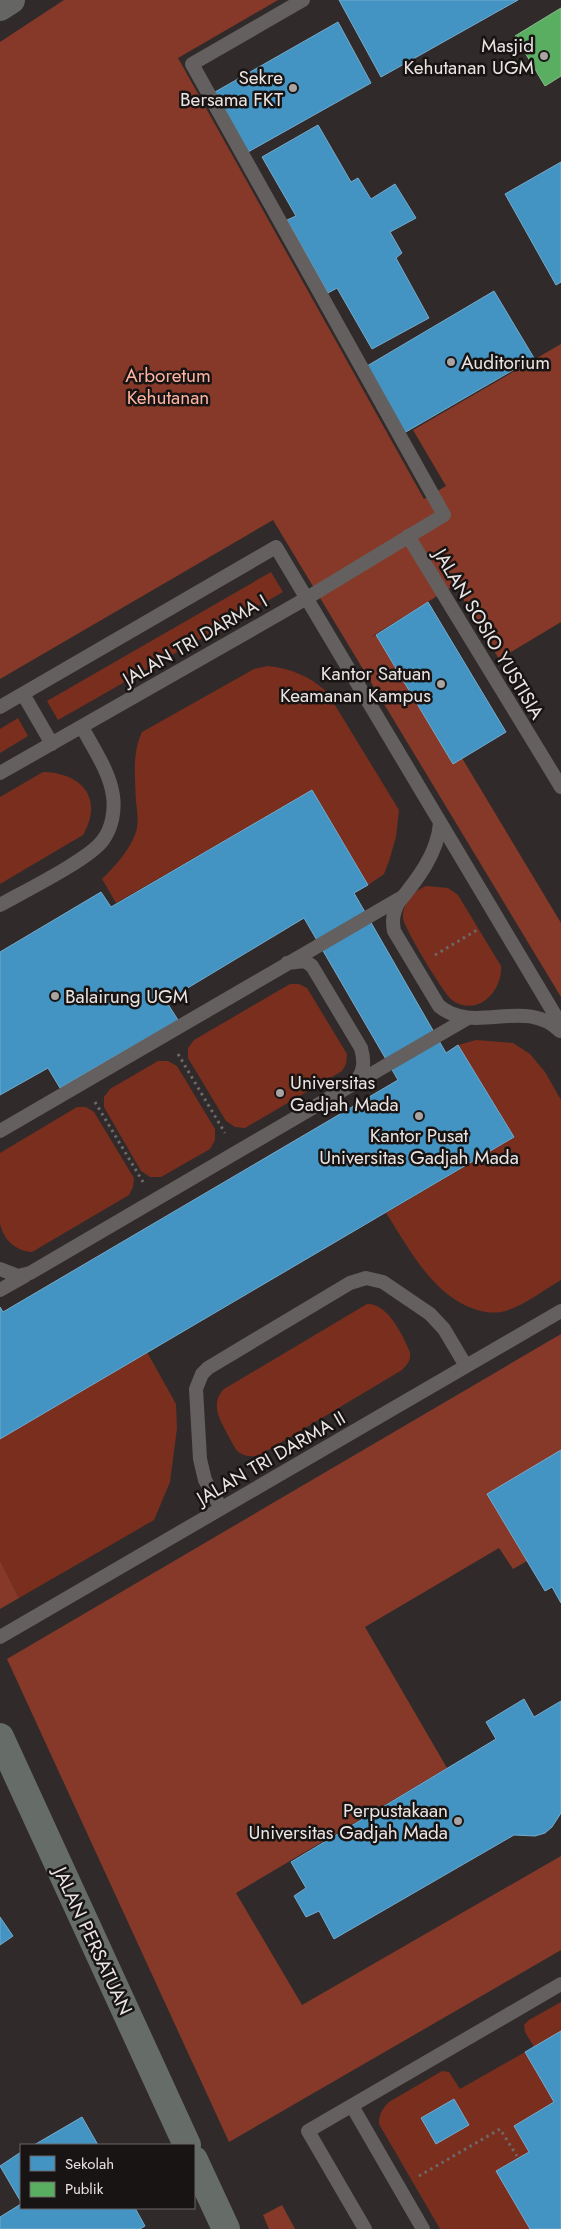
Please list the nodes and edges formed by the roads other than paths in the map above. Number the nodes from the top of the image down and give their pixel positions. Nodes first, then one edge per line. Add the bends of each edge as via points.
1 (11, 0) edge
2 (303, 0) edge
3 (0, 7) edge
4 (408, 536) junction
5 (306, 598) junction
6 (23, 694) junction
7 (0, 707) edge
8 (82, 727) junction
9 (52, 744) junction
10 (0, 773) edge
11 (561, 787) edge
12 (440, 822) junction
13 (404, 896) junction
14 (0, 905) edge
15 (287, 963) junction
16 (468, 1018) junction
17 (561, 1025) edge
18 (561, 1032) edge
19 (355, 1083) junction
20 (0, 1131) edge
21 (0, 1269) edge
22 (30, 1273) junction
23 (0, 1290) edge
24 (561, 1311) edge
25 (466, 1366) junction
26 (221, 1508) junction
27 (0, 1637) edge
28 (0, 1737) edge
29 (561, 1984) edge
30 (352, 2106) junction
31 (187, 2144) edge
32 (195, 2162) edge
33 (226, 2229) edge
34 (365, 2229) edge
35 (423, 2229) edge

1 - 3 main road
2 - 4 lane via 192,64 444,515
4 - 5 lane, JALAN TRI DARMA I
4 - 11 lane, JALAN SOSIO YUSTISIA
5 - 6 lane via 276,547
5 - 8 lane, JALAN TRI DARMA I
5 - 12 lane
6 - 7 lane
6 - 9 lane
8 - 9 lane, JALAN TRI DARMA I
8 - 14 lane via 113,795 110,828 102,842 89,853
9 - 10 lane, JALAN TRI DARMA I
12 - 13 lane via 433,852
12 - 17 lane
13 - 15 lane
13 - 16 lane via 392,921 394,931 439,1006 448,1013
15 - 19 lane via 305,961 312,966 361,1048 363,1072
15 - 20 lane
16 - 18 lane via 532,1016 545,1020
16 - 19 lane
19 - 22 lane
21 - 22 lane via 18,1276
22 - 23 lane
24 - 25 lane, JALAN TRI DARMA II
25 - 26 lane, JALAN TRI DARMA II
25 - 26 lane via 444,1329 430,1314 383,1282 366,1278 350,1283 208,1368 198,1380 196,1398 201,1469
26 - 27 lane, JALAN TRI DARMA II
28 - 31 main road, JALAN PERSATUAN
29 - 30 lane
30 - 34 lane via 308,2131
30 - 35 lane
32 - 33 main road

